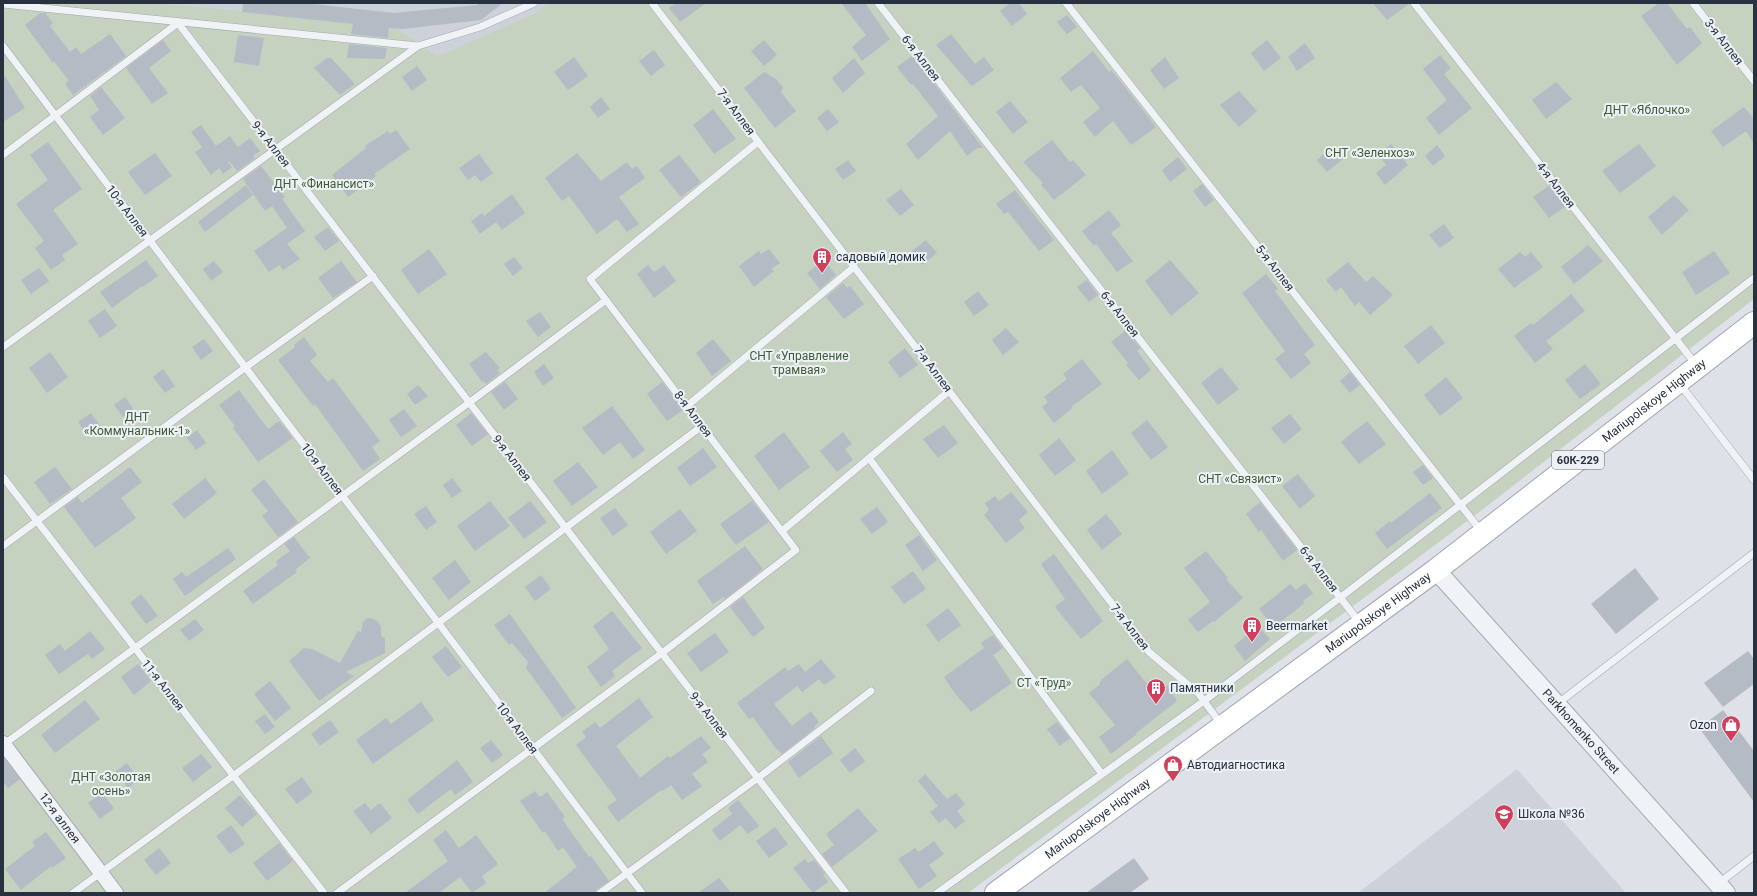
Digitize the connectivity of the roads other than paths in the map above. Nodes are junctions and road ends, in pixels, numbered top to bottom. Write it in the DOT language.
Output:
graph roads {
  1 [pos="534,3"];
  2 [pos="652,3"];
  3 [pos="878,3"];
  4 [pos="1066,3"];
  5 [pos="1414,3"];
  6 [pos="1693,3"];
  7 [pos="3,4"];
  8 [pos="178,23"];
  9 [pos="3,46"];
  10 [pos="418,46"];
  11 [pos="1754,81"];
  12 [pos="56,115"];
  13 [pos="758,142"];
  14 [pos="276,150"];
  15 [pos="3,155"];
  16 [pos="150,241"];
  17 [pos="854,267"];
  18 [pos="373,276"];
  19 [pos="1754,278"];
  20 [pos="606,300"];
  21 [pos="1754,323"];
  22 [pos="1675,338"];
  23 [pos="3,348"];
  24 [pos="1697,366"];
  25 [pos="246,367"];
  26 [pos="1678,382"];
  27 [pos="949,391"];
  28 [pos="470,402"];
  29 [pos="687,406"];
  30 [pos="702,426"];
  31 [pos="869,458"];
  32 [pos="3,477"];
  33 [pos="1754,480"];
  34 [pos="342,495"];
  35 [pos="1461,505"];
  36 [pos="37,521"];
  37 [pos="566,527"];
  38 [pos="782,532"];
  39 [pos="1483,533"];
  40 [pos="3,546"];
  41 [pos="1754,553"];
  42 [pos="1436,570"];
  43 [pos="1340,598"];
  44 [pos="438,623"];
  45 [pos="1362,625"];
  46 [pos="135,647"];
  47 [pos="662,653"];
  48 [pos="871,691"];
  49 [pos="1204,700"];
  50 [pos="1557,704"];
  51 [pos="1223,726"];
  52 [pos="3,744"];
  53 [pos="533,748"];
  54 [pos="1102,774"];
  55 [pos="233,776"];
  56 [pos="758,778"];
  57 [pos="1754,856"];
  58 [pos="100,872"];
  59 [pos="627,874"];
  60 [pos="1722,889"];
  61 [pos="73,893"];
  62 [pos="116,893"];
  63 [pos="324,893"];
  64 [pos="337,893"];
  65 [pos="600,893"];
  66 [pos="642,893"];
  67 [pos="846,893"];
  68 [pos="937,893"];
  69 [pos="996,893"];
  1 -- 10 [label="lane"];
  2 -- 13 [label="lane, 7-я Аллея"];
  3 -- 43 [label="lane, 6-я Аллея"];
  4 -- 35 [label="lane, 5-я Аллея"];
  5 -- 22 [label="lane, 4-я Аллея"];
  6 -- 11 [label="lane, 3-я Аллея"];
  7 -- 8 [label="lane"];
  8 -- 10 [label="lane"];
  8 -- 12 [label="lane"];
  8 -- 14 [label="lane, 9-я Аллея"];
  9 -- 12 [label="lane, 10-я Аллея"];
  10 -- 14 [label="lane"];
  12 -- 15 [label="lane"];
  12 -- 16 [label="lane, 10-я Аллея"];
  13 -- 17 [label="lane, 7-я Аллея"];
  13 -- 20 [label="lane, 8-я Аллея"];
  14 -- 16 [label="lane"];
  14 -- 18 [label="lane, 9-я Аллея"];
  16 -- 23 [label="lane"];
  16 -- 25 [label="lane, 10-я Аллея"];
  17 -- 27 [label="lane, 7-я Аллея"];
  17 -- 29 [label="lane"];
  18 -- 25 [label="lane"];
  18 -- 28 [label="lane, 9-я Аллея"];
  19 -- 22 [label="lane"];
  20 -- 28 [label="lane"];
  20 -- 29 [label="lane, 8-я Аллея"];
  21 -- 24 [label="main road, Mariupolskoye Highway / 60К-229"];
  22 -- 24 [label="lane, 4-я Аллея"];
  22 -- 35 [label="lane"];
  24 -- 26 [label="main road, Mariupolskoye Highway / 60К-229"];
  25 -- 34 [label="lane, 10-я Аллея"];
  25 -- 36 [label="lane"];
  26 -- 33 [label="lane"];
  26 -- 39 [label="main road, Mariupolskoye Highway / 60К-229"];
  27 -- 31 [label="lane"];
  27 -- 49 [label="lane, 7-я Аллея"];
  28 -- 34 [label="lane"];
  28 -- 37 [label="lane, 9-я Аллея"];
  29 -- 30 [label="lane, 8-я Аллея"];
  30 -- 37 [label="lane"];
  30 -- 38 [label="lane, 8-я Аллея"];
  31 -- 38 [label="lane"];
  31 -- 54 [label="lane"];
  32 -- 36 [label="lane, 11-я Аллея"];
  34 -- 44 [label="lane, 10-я Аллея"];
  34 -- 46 [label="lane"];
  35 -- 39 [label="lane, 5-я Аллея"];
  35 -- 43 [label="lane"];
  36 -- 40 [label="lane"];
  36 -- 46 [label="lane, 11-я Аллея"];
  37 -- 44 [label="lane"];
  37 -- 47 [label="lane, 9-я Аллея"];
  38 -- 47 [label="lane, 8-я Аллея"];
  39 -- 42 [label="main road, Mariupolskoye Highway / 60К-229"];
  41 -- 50 [label="lane"];
  42 -- 45 [label="main road, Mariupolskoye Highway / 60К-229"];
  42 -- 50 [label="street, Parkhomenko Street"];
  43 -- 45 [label="lane, 6-я Аллея"];
  43 -- 49 [label="lane"];
  44 -- 53 [label="lane, 10-я Аллея"];
  44 -- 55 [label="lane"];
  45 -- 51 [label="main road, Mariupolskoye Highway / 60К-229"];
  46 -- 52 [label="lane"];
  46 -- 55 [label="lane, 11-я Аллея"];
  47 -- 53 [label="lane"];
  47 -- 56 [label="lane, 9-я Аллея"];
  48 -- 56 [label="lane"];
  49 -- 51 [label="lane, 7-я Аллея"];
  49 -- 54 [label="lane"];
  50 -- 60 [label="street, Parkhomenko Street"];
  51 -- 69 [label="main road, Mariupolskoye Highway / 60К-229"];
  52 -- 58 [label="street, 12-я аллея"];
  53 -- 59 [label="lane, 10-я Аллея"];
  53 -- 64 [label="lane"];
  54 -- 68 [label="lane"];
  55 -- 58 [label="lane"];
  55 -- 63 [label="lane, 11-я Аллея"];
  56 -- 59 [label="lane"];
  56 -- 67 [label="lane, 9-я Аллея"];
  57 -- 60 [label="lane"];
  58 -- 61 [label="lane"];
  58 -- 62 [label="street, 12-я аллея"];
  59 -- 65 [label="lane"];
  59 -- 66 [label="lane, 10-я Аллея"];
}
